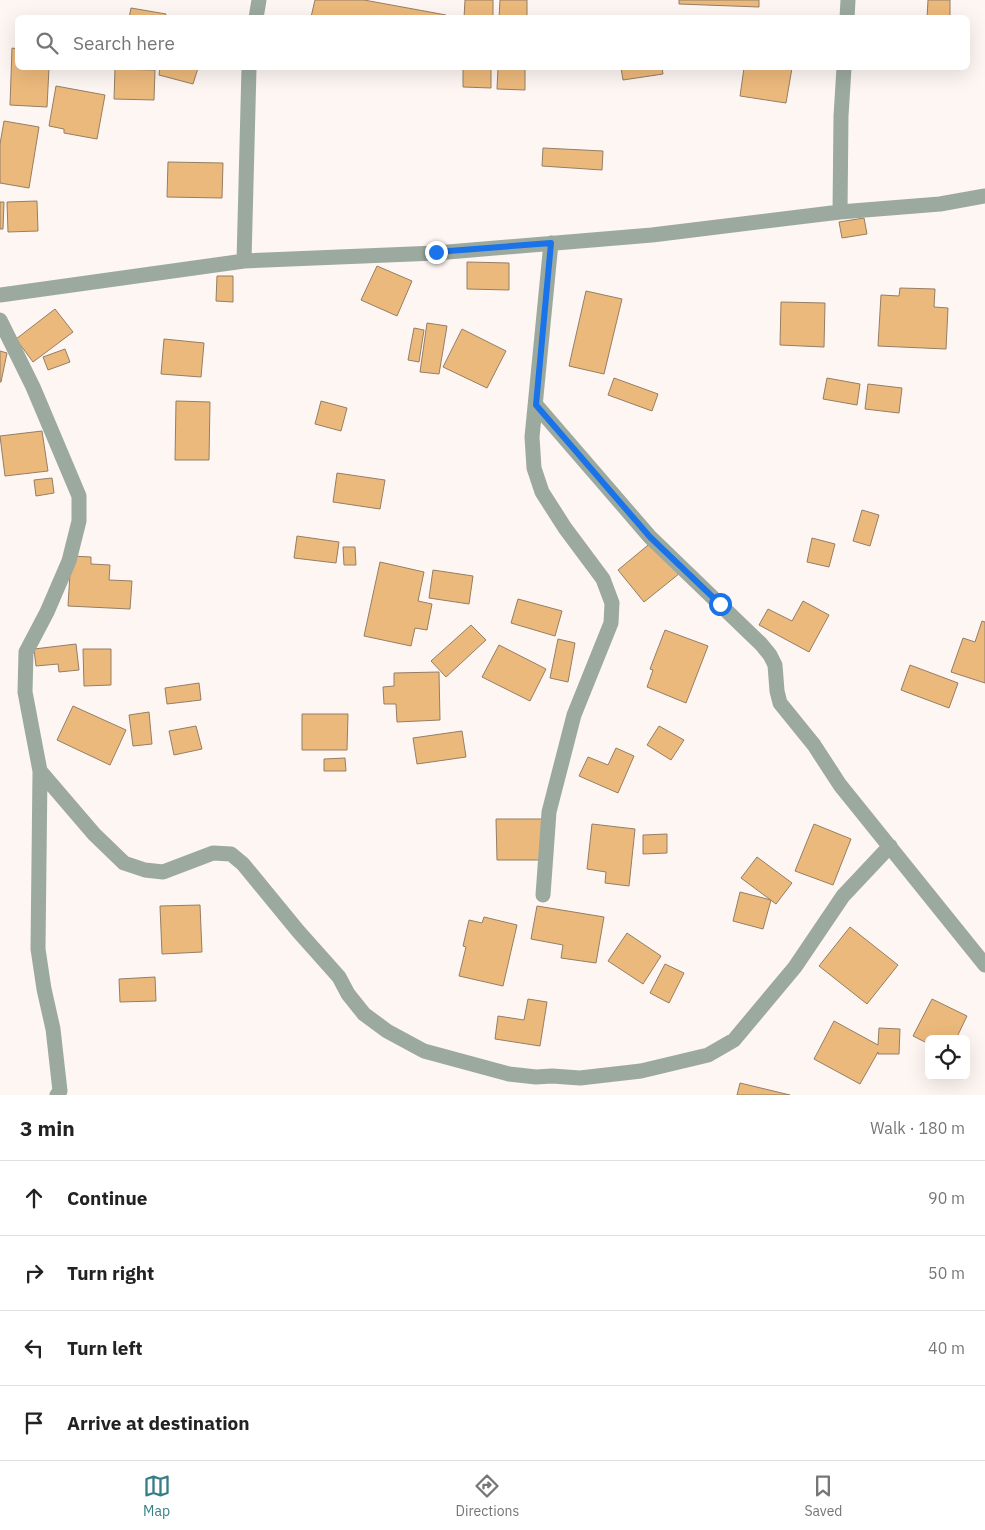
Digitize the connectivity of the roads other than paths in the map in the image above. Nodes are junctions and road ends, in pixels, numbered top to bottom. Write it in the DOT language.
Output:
graph roads {
  1 [pos="258,0"];
  2 [pos="848,0"];
  3 [pos="256,15"];
  4 [pos="847,15"];
  5 [pos="249,70"];
  6 [pos="844,70"];
  7 [pos="985,196"];
  8 [pos="840,212"];
  9 [pos="551,243"];
  10 [pos="244,262"];
  11 [pos="0,295"];
  12 [pos="0,320"];
  13 [pos="536,405"];
  14 [pos="40,771"];
  15 [pos="890,846"];
  16 [pos="543,895"];
  17 [pos="985,965"];
  18 [pos="57,1095"];
  1 -- 3 [label="street"];
  2 -- 4 [label="street"];
  5 -- 10 [label="street"];
  6 -- 8 [label="street"];
  7 -- 8 [label="street"];
  8 -- 9 [label="street"];
  9 -- 10 [label="street"];
  9 -- 13 [label="street"];
  10 -- 11 [label="street"];
  12 -- 14 [label="street"];
  13 -- 15 [label="street"];
  13 -- 16 [label="street"];
  14 -- 15 [label="street"];
  14 -- 18 [label="street"];
  15 -- 17 [label="street"];
}
